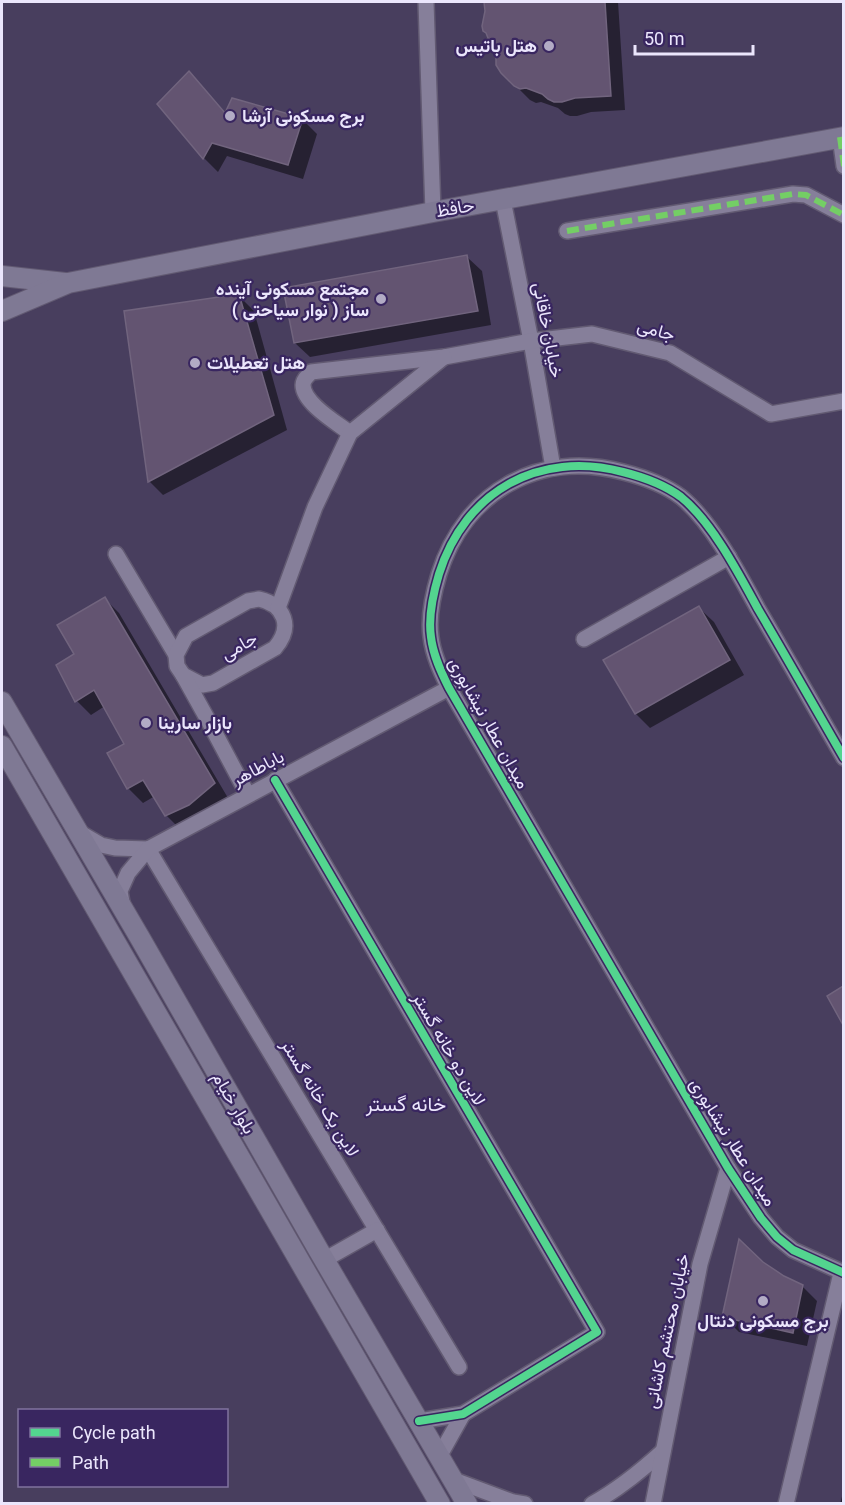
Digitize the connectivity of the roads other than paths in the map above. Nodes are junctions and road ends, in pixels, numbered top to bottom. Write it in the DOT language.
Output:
graph roads {
  1 [pos="426,2"];
  2 [pos="842,137"];
  3 [pos="843,166"];
  4 [pos="503,200"];
  5 [pos="433,212"];
  6 [pos="843,214"];
  7 [pos="567,231"];
  8 [pos="2,276"];
  9 [pos="68,283"];
  10 [pos="2,311"];
  11 [pos="531,341"];
  12 [pos="444,357"];
  13 [pos="843,401"];
  14 [pos="350,433"];
  15 [pos="553,468"];
  16 [pos="116,554"];
  17 [pos="729,557"];
  18 [pos="278,608"];
  19 [pos="584,639"];
  20 [pos="176,655"];
  21 [pos="183,675"];
  22 [pos="449,688"];
  23 [pos="2,702"];
  24 [pos="2,746"];
  25 [pos="843,758"];
  26 [pos="275,780"];
  27 [pos="248,795"];
  28 [pos="77,831"];
  29 [pos="148,849"];
  30 [pos="124,911"];
  31 [pos="728,1168"];
  32 [pos="377,1230"];
  33 [pos="324,1260"];
  34 [pos="842,1273"];
  35 [pos="459,1367"];
  36 [pos="463,1414"];
  37 [pos="419,1421"];
  38 [pos="663,1451"];
  39 [pos="440,1455"];
  40 [pos="454,1480"];
  41 [pos="440,1503"];
  42 [pos="467,1503"];
  43 [pos="525,1503"];
  44 [pos="592,1503"];
  45 [pos="652,1503"];
  46 [pos="786,1503"];
  1 -- 5 [label="street"];
  2 -- 3 [label="street"];
  2 -- 4 [label="main road, حافظ"];
  4 -- 5 [label="main road, حافظ"];
  4 -- 11 [label="street, خیابان خاقانی"];
  5 -- 9 [label="main road, حافظ"];
  6 -- 7 [label="street"];
  8 -- 9 [label="main road"];
  9 -- 10 [label="main road"];
  11 -- 12 [label="street, جامی"];
  11 -- 13 [label="street, جامی"];
  11 -- 15 [label="street, خیابان خاقانی"];
  12 -- 14 [label="street, جامی"];
  12 -- 14 [label="street, جامی"];
  14 -- 18 [label="street, جامی"];
  15 -- 17 [label="street, میدان عطار نیشابوری"];
  15 -- 22 [label="street, میدان عطار نیشابوری"];
  16 -- 20 [label="street"];
  17 -- 19 [label="street"];
  17 -- 25 [label="street, میدان عطار نیشابوری"];
  18 -- 20 [label="street, جامی"];
  18 -- 21 [label="street, جامی"];
  20 -- 21 [label="street"];
  21 -- 27 [label="street"];
  22 -- 26 [label="street, باباطاهر"];
  22 -- 31 [label="street, میدان عطار نیشابوری"];
  23 -- 28 [label="main road, بلوار خیام"];
  24 -- 41 [label="main road, بلوار خیام"];
  26 -- 27 [label="street, باباطاهر"];
  26 -- 36 [label="street, لاین دو خانه گستر"];
  27 -- 29 [label="street, باباطاهر"];
  28 -- 29 [label="street"];
  28 -- 30 [label="main road, بلوار خیام"];
  29 -- 30 [label="street, باباطاهر"];
  29 -- 32 [label="street, لاین یک خانه گستر"];
  30 -- 33 [label="main road, بلوار خیام"];
  31 -- 34 [label="street, میدان عطار نیشابوری"];
  31 -- 38 [label="street, خیابان محتشم کاشانی"];
  32 -- 33 [label="street"];
  32 -- 35 [label="street, لاین یک خانه گستر"];
  33 -- 37 [label="main road, بلوار خیام"];
  34 -- 46 [label="street"];
  36 -- 37 [label="street"];
  36 -- 39 [label="street"];
  37 -- 39 [label="main road, بلوار خیام"];
  38 -- 44 [label="street"];
  38 -- 45 [label="street, خیابان محتشم کاشانی"];
  39 -- 40 [label="main road, بلوار خیام"];
  40 -- 42 [label="main road, بلوار خیام"];
  40 -- 43 [label="street"];
}
